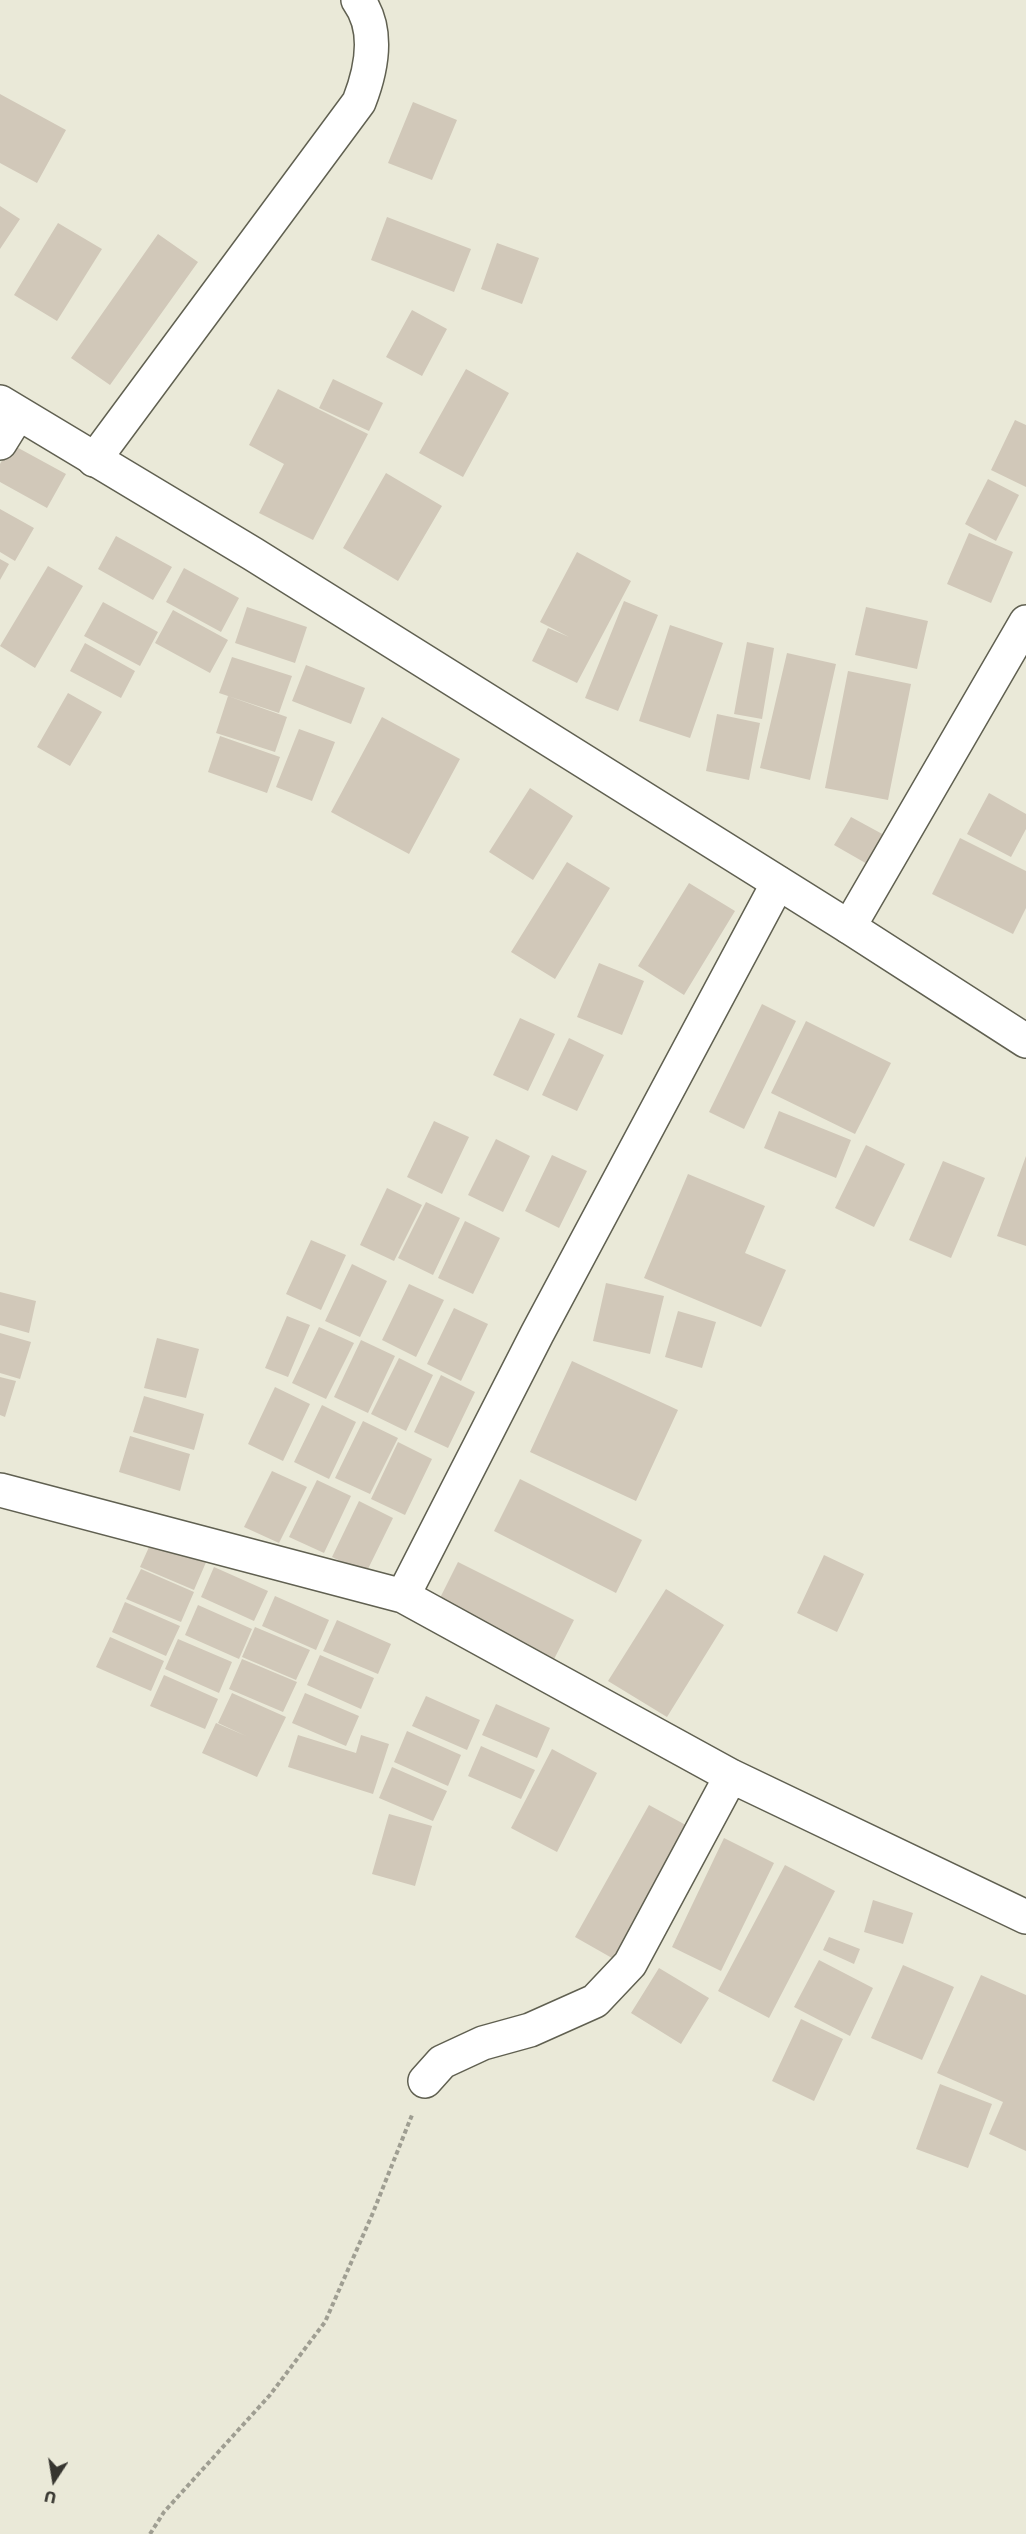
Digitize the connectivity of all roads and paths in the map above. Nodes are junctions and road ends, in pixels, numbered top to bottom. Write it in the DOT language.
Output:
graph roads {
  1 [pos="358,0"];
  2 [pos="9,408"];
  3 [pos="0,443"];
  4 [pos="94,460"];
  5 [pos="1026,622"];
  6 [pos="778,883"];
  7 [pos="849,927"];
  8 [pos="1026,1041"];
  9 [pos="0,1490"];
  10 [pos="403,1596"];
  11 [pos="731,1776"];
  12 [pos="1026,1917"];
  13 [pos="425,2081"];
  14 [pos="150,2534"];
  1 -- 4 [label="street"];
  2 -- 3 [label="street"];
  2 -- 4 [label="street"];
  4 -- 6 [label="street"];
  5 -- 7 [label="street"];
  6 -- 7 [label="street"];
  6 -- 10 [label="street"];
  7 -- 8 [label="street"];
  9 -- 10 [label="street"];
  10 -- 11 [label="street"];
  11 -- 12 [label="street"];
  11 -- 13 [label="street"];
  13 -- 14 [label="path"];
}
